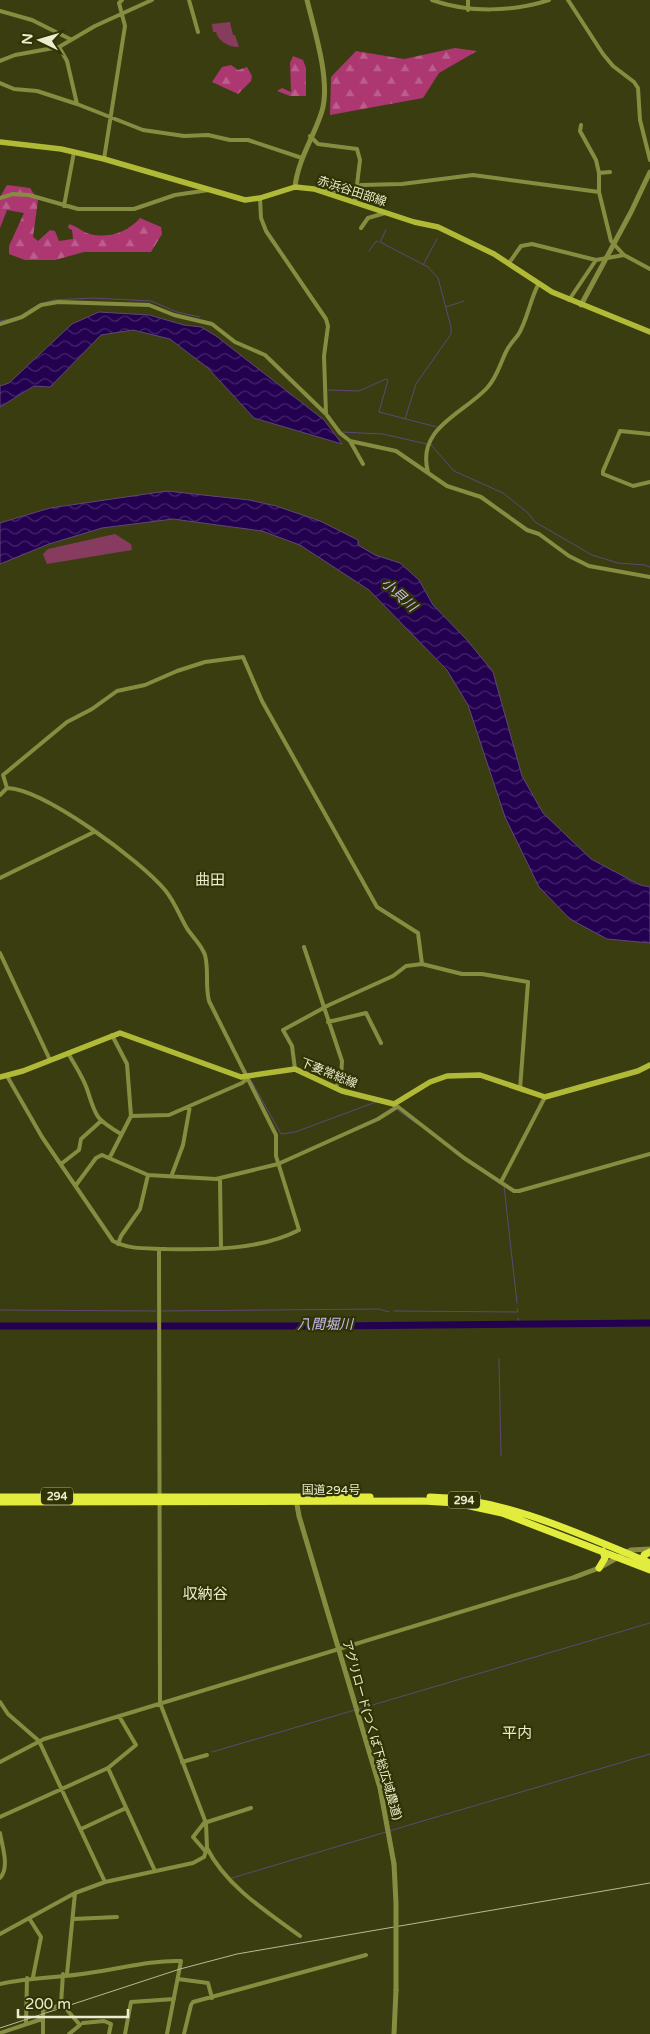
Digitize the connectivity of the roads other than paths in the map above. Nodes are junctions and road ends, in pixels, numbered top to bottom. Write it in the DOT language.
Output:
graph roads {
  1 [pos="122,0"];
  2 [pos="152,0"];
  3 [pos="189,0"];
  4 [pos="307,0"];
  5 [pos="432,0"];
  6 [pos="468,0"];
  7 [pos="549,0"];
  8 [pos="568,0"];
  9 [pos="468,10"];
  10 [pos="0,11"];
  11 [pos="122,15"];
  12 [pos="198,32"];
  13 [pos="70,39"];
  14 [pos="58,47"];
  15 [pos="0,61"];
  16 [pos="0,83"];
  17 [pos="77,104"];
  18 [pos="112,119"];
  19 [pos="582,125"];
  20 [pos="310,136"];
  21 [pos="0,142"];
  22 [pos="74,152"];
  23 [pos="302,158"];
  24 [pos="104,159"];
  25 [pos="650,160"];
  26 [pos="610,172"];
  27 [pos="650,172"];
  28 [pos="600,174"];
  29 [pos="295,187"];
  30 [pos="358,188"];
  31 [pos="209,190"];
  32 [pos="326,191"];
  33 [pos="599,192"];
  34 [pos="0,198"];
  35 [pos="260,198"];
  36 [pos="355,201"];
  37 [pos="64,206"];
  38 [pos="385,213"];
  39 [pos="361,228"];
  40 [pos="614,243"];
  41 [pos="624,255"];
  42 [pos="606,259"];
  43 [pos="596,260"];
  44 [pos="509,263"];
  45 [pos="650,269"];
  46 [pos="538,285"];
  47 [pos="569,300"];
  48 [pos="581,305"];
  49 [pos="0,324"];
  50 [pos="650,332"];
  51 [pos="326,414"];
  52 [pos="650,434"];
  53 [pos="350,441"];
  54 [pos="363,464"];
  55 [pos="428,473"];
  56 [pos="650,482"];
  57 [pos="650,578"];
  58 [pos="7,788"];
  59 [pos="0,795"];
  60 [pos="94,832"];
  61 [pos="0,878"];
  62 [pos="304,947"];
  63 [pos="0,953"];
  64 [pos="422,964"];
  65 [pos="323,1009"];
  66 [pos="328,1022"];
  67 [pos="112,1035"];
  68 [pos="381,1042"];
  69 [pos="68,1053"];
  70 [pos="50,1060"];
  71 [pos="650,1066"];
  72 [pos="295,1069"];
  73 [pos="3,1076"];
  74 [pos="247,1078"];
  75 [pos="335,1088"];
  76 [pos="520,1089"];
  77 [pos="545,1097"];
  78 [pos="396,1105"];
  79 [pos="190,1106"];
  80 [pos="131,1116"];
  81 [pos="101,1121"];
  82 [pos="121,1134"];
  83 [pos="650,1154"];
  84 [pos="110,1157"];
  85 [pos="61,1164"];
  86 [pos="278,1164"];
  87 [pos="148,1175"];
  88 [pos="171,1177"];
  89 [pos="220,1178"];
  90 [pos="501,1182"];
  91 [pos="76,1185"];
  92 [pos="118,1244"];
  93 [pos="221,1248"];
  94 [pos="159,1249"];
  95 [pos="0,1497"];
  96 [pos="160,1499"];
  97 [pos="296,1499"];
  98 [pos="0,1502"];
  99 [pos="650,1550"];
  100 [pos="603,1552"];
  101 [pos="621,1555"];
  102 [pos="647,1562"];
  103 [pos="599,1568"];
  104 [pos="650,1570"];
  105 [pos="575,1577"];
  106 [pos="339,1649"];
  107 [pos="0,1702"];
  108 [pos="160,1703"];
  109 [pos="118,1716"];
  110 [pos="39,1741"];
  111 [pos="206,1755"];
  112 [pos="0,1762"];
  113 [pos="182,1762"];
  114 [pos="108,1768"];
  115 [pos="62,1789"];
  116 [pos="126,1808"];
  117 [pos="251,1808"];
  118 [pos="0,1817"];
  119 [pos="206,1822"];
  120 [pos="81,1829"];
  121 [pos="0,1833"];
  122 [pos="206,1850"];
  123 [pos="155,1871"];
  124 [pos="0,1878"];
  125 [pos="105,1882"];
  126 [pos="75,1894"];
  127 [pos="29,1918"];
  128 [pos="116,1918"];
  129 [pos="73,1919"];
  130 [pos="0,1934"];
  131 [pos="300,1936"];
  132 [pos="366,1955"];
  133 [pos="65,1974"];
  134 [pos="33,1977"];
  135 [pos="27,1978"];
  136 [pos="178,1979"];
  137 [pos="0,1984"];
  138 [pos="212,1998"];
  139 [pos="174,1999"];
  140 [pos="62,2004"];
  141 [pos="42,2019"];
  142 [pos="83,2023"];
  143 [pos="26,2024"];
  144 [pos="0,2033"];
  145 [pos="71,2033"];
  146 [pos="44,2034"];
  147 [pos="78,2034"];
  148 [pos="109,2034"];
  149 [pos="125,2034"];
  150 [pos="167,2034"];
  151 [pos="184,2034"];
  152 [pos="394,2034"];
  1 -- 11 [label="street"];
  2 -- 11 [label="street"];
  3 -- 12 [label="street"];
  4 -- 20 [label="street"];
  5 -- 9 [label="street"];
  6 -- 9 [label="street"];
  7 -- 9 [label="street"];
  8 -- 25 [label="street"];
  10 -- 13 [label="street"];
  11 -- 13 [label="street"];
  11 -- 18 [label="street"];
  13 -- 14 [label="street"];
  14 -- 15 [label="street"];
  14 -- 17 [label="street"];
  16 -- 17 [label="street"];
  17 -- 18 [label="street"];
  18 -- 23 [label="street"];
  18 -- 24 [label="street"];
  19 -- 28 [label="street"];
  20 -- 23 [label="street"];
  20 -- 30 [label="street"];
  21 -- 22 [label="main road, 赤浜谷田部線"];
  22 -- 24 [label="main road, 赤浜谷田部線"];
  22 -- 37 [label="street"];
  23 -- 29 [label="street"];
  24 -- 31 [label="main road, 赤浜谷田部線"];
  26 -- 28 [label="street"];
  27 -- 40 [label="street"];
  28 -- 33 [label="street"];
  29 -- 32 [label="main road, 赤浜谷田部線"];
  29 -- 35 [label="main road, 赤浜谷田部線"];
  30 -- 32 [label="street"];
  30 -- 33 [label="street"];
  30 -- 36 [label="street"];
  31 -- 35 [label="main road, 赤浜谷田部線"];
  31 -- 37 [label="street"];
  32 -- 36 [label="main road, 赤浜谷田部線"];
  33 -- 40 [label="street"];
  34 -- 37 [label="street"];
  35 -- 51 [label="street"];
  36 -- 38 [label="main road, 赤浜谷田部線"];
  38 -- 39 [label="street"];
  38 -- 44 [label="main road, 赤浜谷田部線"];
  40 -- 41 [label="street"];
  40 -- 42 [label="street"];
  41 -- 42 [label="street"];
  41 -- 45 [label="street"];
  42 -- 43 [label="street"];
  42 -- 48 [label="street"];
  43 -- 44 [label="street"];
  43 -- 47 [label="street"];
  44 -- 46 [label="main road, 赤浜谷田部線"];
  46 -- 47 [label="main road, 赤浜谷田部線"];
  46 -- 55 [label="street"];
  47 -- 48 [label="main road, 赤浜谷田部線"];
  48 -- 50 [label="main road, 赤浜谷田部線"];
  49 -- 51 [label="street"];
  51 -- 53 [label="street"];
  52 -- 56 [label="street"];
  53 -- 54 [label="street"];
  53 -- 55 [label="street"];
  55 -- 57 [label="street"];
  58 -- 59 [label="street"];
  58 -- 60 [label="street"];
  58 -- 64 [label="street"];
  60 -- 61 [label="street"];
  60 -- 74 [label="street"];
  62 -- 65 [label="street"];
  63 -- 70 [label="street"];
  64 -- 65 [label="street"];
  64 -- 76 [label="street"];
  65 -- 66 [label="street"];
  65 -- 72 [label="street"];
  66 -- 68 [label="street"];
  66 -- 75 [label="street"];
  67 -- 69 [label="main road, 下妻常総線"];
  67 -- 74 [label="main road, 下妻常総線"];
  67 -- 80 [label="street"];
  69 -- 70 [label="main road, 下妻常総線"];
  69 -- 81 [label="street"];
  70 -- 73 [label="main road, 下妻常総線"];
  71 -- 77 [label="main road"];
  72 -- 74 [label="main road, 下妻常総線"];
  72 -- 75 [label="main road, 下妻常総線"];
  73 -- 85 [label="street"];
  74 -- 79 [label="street"];
  74 -- 86 [label="street"];
  75 -- 78 [label="main road, 下妻常総線"];
  76 -- 77 [label="main road"];
  76 -- 78 [label="main road"];
  77 -- 90 [label="street"];
  78 -- 86 [label="street"];
  78 -- 90 [label="street"];
  79 -- 80 [label="street"];
  79 -- 88 [label="street"];
  80 -- 82 [label="street"];
  81 -- 82 [label="street"];
  81 -- 85 [label="street"];
  82 -- 84 [label="street"];
  83 -- 90 [label="street"];
  84 -- 87 [label="street"];
  84 -- 91 [label="street"];
  85 -- 91 [label="street"];
  86 -- 89 [label="street"];
  86 -- 93 [label="street"];
  87 -- 88 [label="street"];
  87 -- 92 [label="street"];
  88 -- 89 [label="street"];
  89 -- 93 [label="street"];
  91 -- 92 [label="street"];
  92 -- 94 [label="street"];
  93 -- 94 [label="street"];
  94 -- 96 [label="street"];
  95 -- 96 [label="highway, 国道294号 / 294"];
  96 -- 97 [label="highway, 国道294号 / 294"];
  96 -- 98 [label="highway, 国道294号 / 294"];
  96 -- 108 [label="street"];
  97 -- 100 [label="highway, 国道294号 / 294"];
  97 -- 101 [label="highway, 国道294号 / 294"];
  97 -- 106 [label="street, アグリロード(つくば下総広域農道)"];
  99 -- 101 [label="street"];
  99 -- 102 [label="highway"];
  100 -- 101 [label="highway, 国道294号 / 294"];
  100 -- 103 [label="highway"];
  101 -- 102 [label="highway, 国道294号 / 294"];
  101 -- 103 [label="street"];
  101 -- 104 [label="highway, 国道294号 / 294"];
  103 -- 105 [label="street"];
  105 -- 106 [label="street"];
  106 -- 108 [label="street"];
  106 -- 152 [label="street, アグリロード(つくば下総広域農道), bridge"];
  107 -- 110 [label="street"];
  108 -- 109 [label="street"];
  108 -- 113 [label="street"];
  109 -- 110 [label="street"];
  109 -- 114 [label="street"];
  110 -- 112 [label="street"];
  110 -- 115 [label="street"];
  111 -- 113 [label="street"];
  113 -- 119 [label="street"];
  114 -- 115 [label="street"];
  114 -- 116 [label="street"];
  115 -- 118 [label="street"];
  115 -- 120 [label="street"];
  116 -- 120 [label="street"];
  116 -- 123 [label="street"];
  117 -- 119 [label="street"];
  119 -- 122 [label="street"];
  119 -- 122 [label="street"];
  120 -- 125 [label="street"];
  121 -- 124 [label="street"];
  122 -- 123 [label="street"];
  122 -- 131 [label="street"];
  123 -- 125 [label="street"];
  125 -- 126 [label="street"];
  126 -- 127 [label="street"];
  126 -- 129 [label="street"];
  127 -- 130 [label="street"];
  127 -- 134 [label="street"];
  128 -- 129 [label="street"];
  129 -- 133 [label="street"];
  132 -- 138 [label="street"];
  133 -- 134 [label="street"];
  133 -- 136 [label="street"];
  133 -- 140 [label="street"];
  134 -- 135 [label="street"];
  135 -- 137 [label="street"];
  135 -- 143 [label="street"];
  136 -- 138 [label="street"];
  136 -- 139 [label="street"];
  138 -- 151 [label="street"];
  139 -- 149 [label="street"];
  139 -- 150 [label="street"];
  140 -- 141 [label="street"];
  140 -- 145 [label="street"];
  141 -- 143 [label="street"];
  141 -- 146 [label="street"];
  142 -- 148 [label="street"];
  143 -- 144 [label="street"];
  145 -- 147 [label="street"];
}
